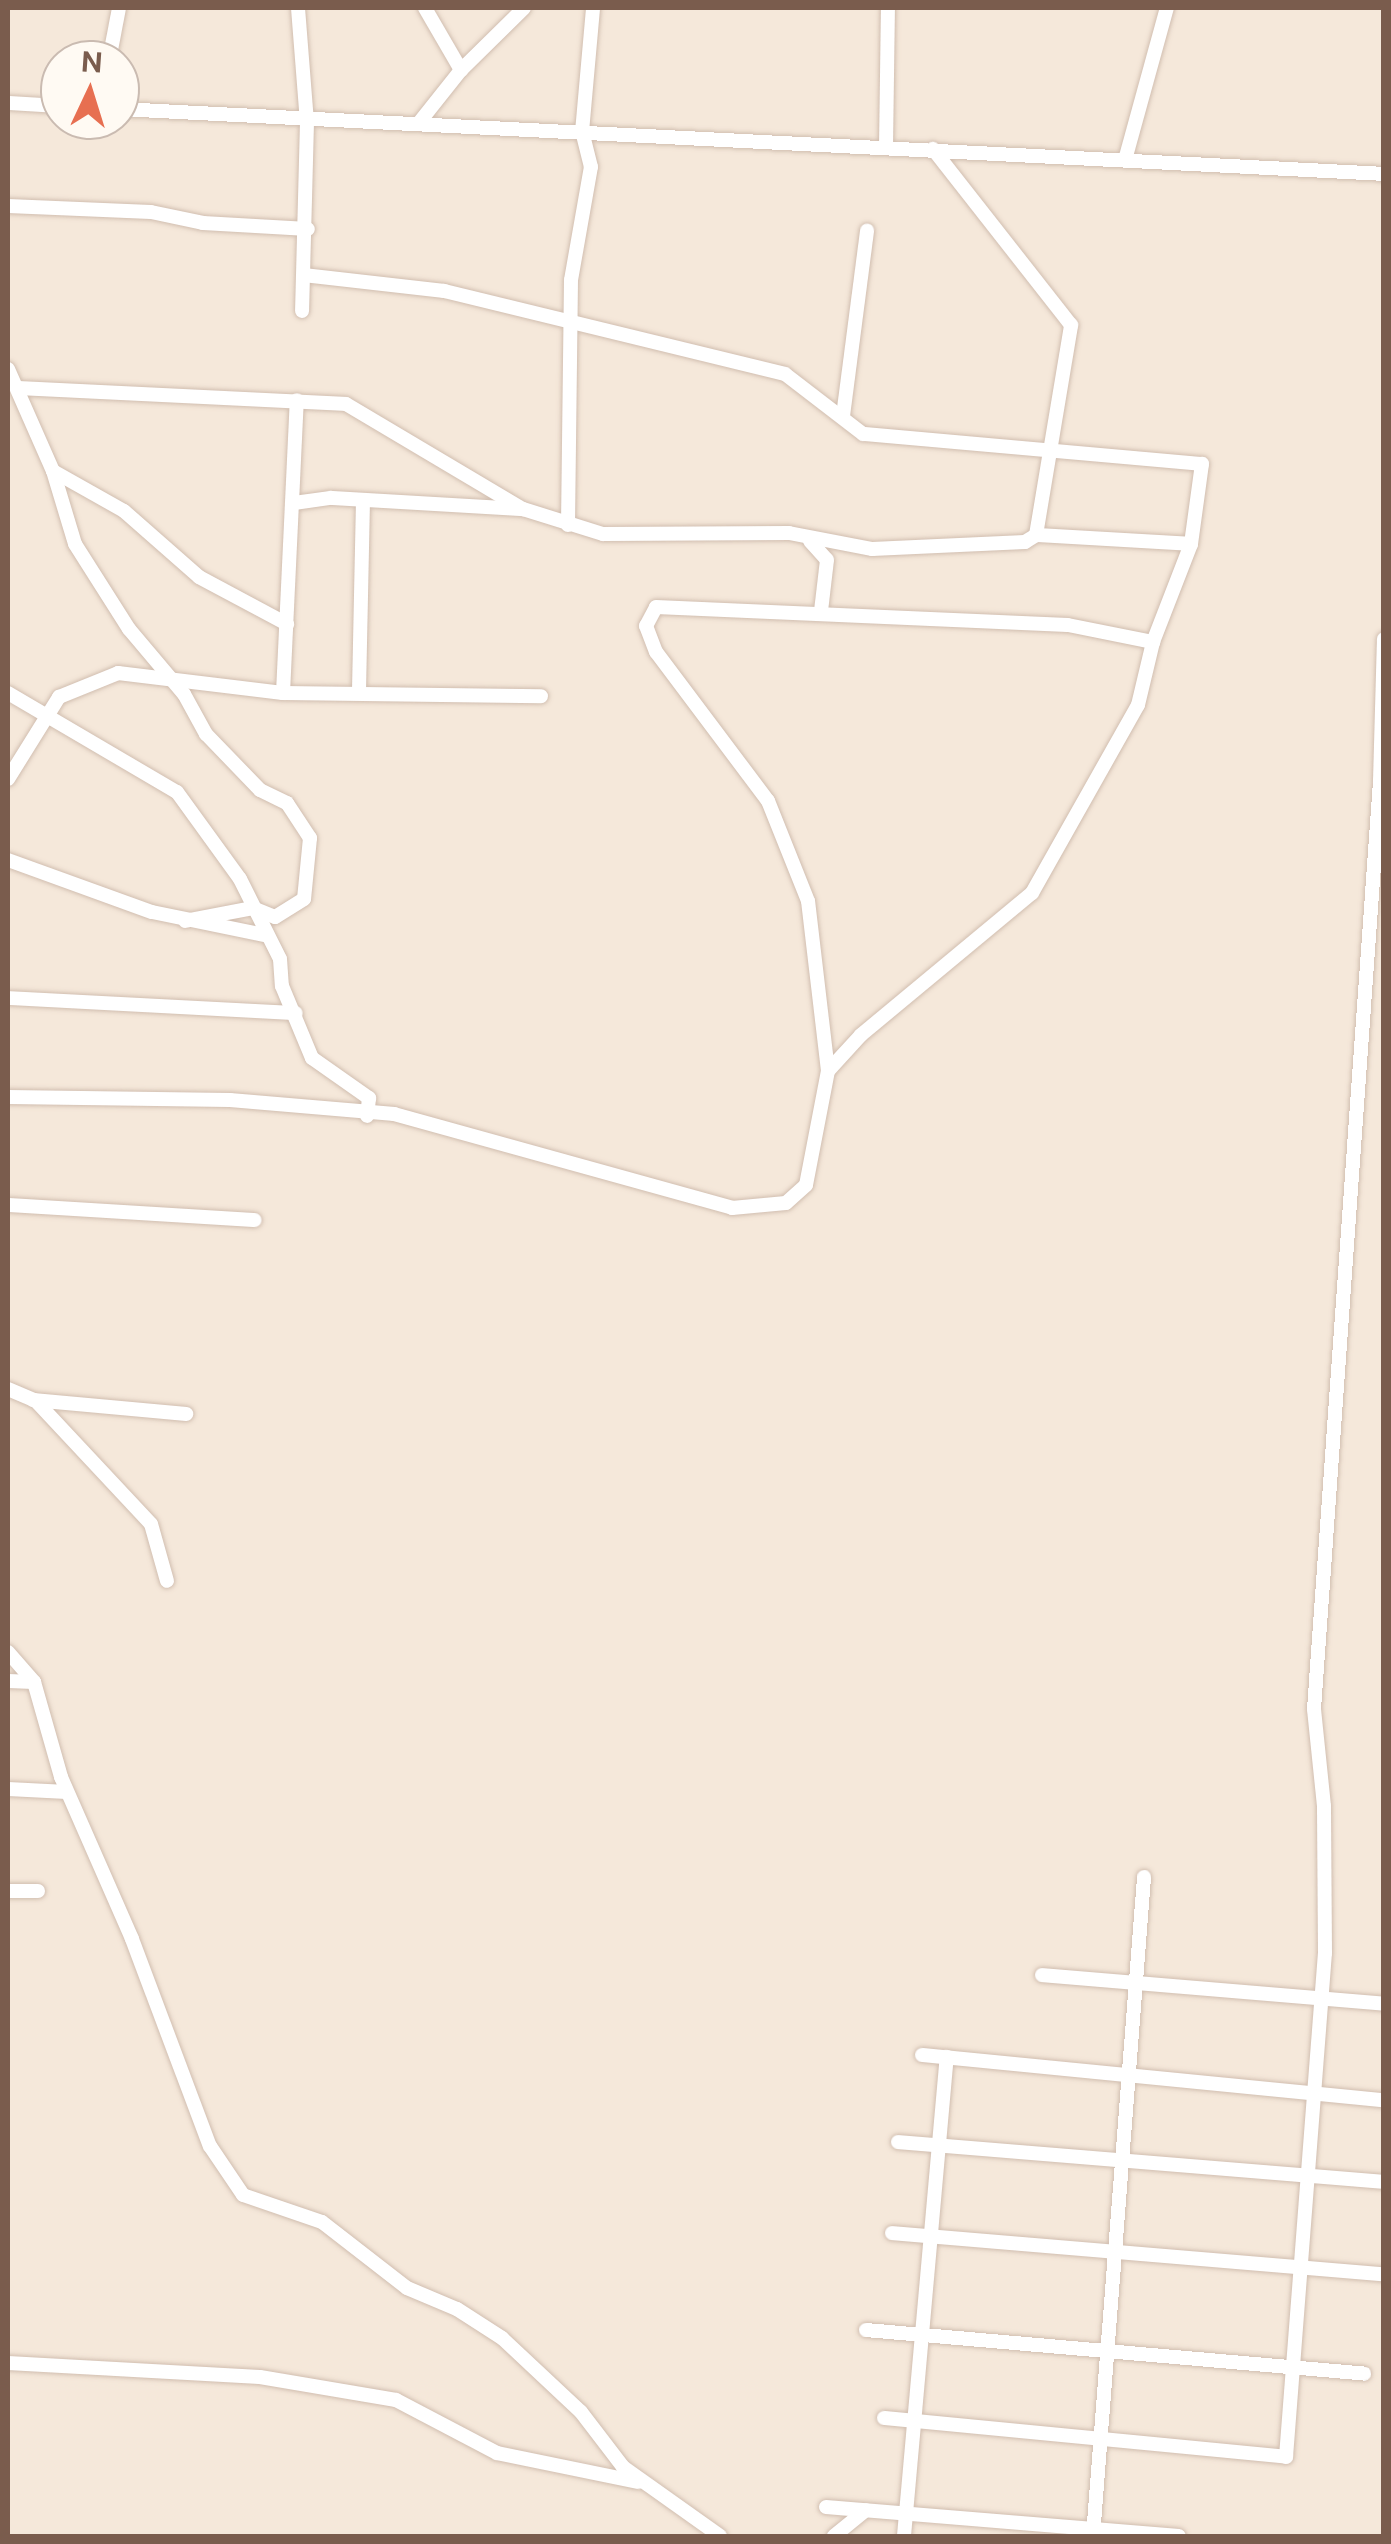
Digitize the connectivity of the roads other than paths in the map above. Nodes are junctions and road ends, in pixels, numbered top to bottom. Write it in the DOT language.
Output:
graph roads {
  1 [pos="119,8"];
  2 [pos="298,8"];
  3 [pos="425,8"];
  4 [pos="524,8"];
  5 [pos="593,8"];
  6 [pos="888,8"];
  7 [pos="1167,8"];
  8 [pos="113,40"];
  9 [pos="461,70"];
  10 [pos="8,104"];
  11 [pos="40,105"];
  12 [pos="140,110"];
  13 [pos="307,122"];
  14 [pos="418,124"];
  15 [pos="582,132"];
  16 [pos="886,147"];
  17 [pos="933,150"];
  18 [pos="1125,160"];
  19 [pos="1384,174"];
  20 [pos="8,206"];
  21 [pos="308,230"];
  22 [pos="866,231"];
  23 [pos="304,275"];
  24 [pos="302,312"];
  25 [pos="570,322"];
  26 [pos="8,369"];
  27 [pos="20,388"];
  28 [pos="297,400"];
  29 [pos="844,416"];
  30 [pos="1052,450"];
  31 [pos="53,471"];
  32 [pos="363,502"];
  33 [pos="294,503"];
  34 [pos="523,508"];
  35 [pos="568,526"];
  36 [pos="1036,536"];
  37 [pos="810,540"];
  38 [pos="1191,544"];
  39 [pos="821,612"];
  40 [pos="287,624"];
  41 [pos="1384,639"];
  42 [pos="1154,642"];
  43 [pos="166,677"];
  44 [pos="359,691"];
  45 [pos="8,693"];
  46 [pos="283,693"];
  47 [pos="540,696"];
  48 [pos="45,711"];
  49 [pos="8,778"];
  50 [pos="8,860"];
  51 [pos="253,908"];
  52 [pos="185,921"];
  53 [pos="264,935"];
  54 [pos="8,998"];
  55 [pos="296,1013"];
  56 [pos="828,1070"];
  57 [pos="8,1097"];
  58 [pos="367,1116"];
  59 [pos="8,1206"];
  60 [pos="255,1220"];
  61 [pos="8,1389"];
  62 [pos="8,1398"];
  63 [pos="36,1401"];
  64 [pos="186,1414"];
  65 [pos="167,1580"];
  66 [pos="8,1652"];
  67 [pos="8,1681"];
  68 [pos="34,1682"];
  69 [pos="8,1789"];
  70 [pos="67,1792"];
  71 [pos="1144,1877"];
  72 [pos="8,1891"];
  73 [pos="38,1891"];
  74 [pos="1042,1975"];
  75 [pos="1135,1982"];
  76 [pos="1321,1998"];
  77 [pos="1384,2004"];
  78 [pos="922,2055"];
  79 [pos="946,2057"];
  80 [pos="1128,2074"];
  81 [pos="1314,2094"];
  82 [pos="1384,2100"];
  83 [pos="898,2142"];
  84 [pos="938,2144"];
  85 [pos="1122,2160"];
  86 [pos="1308,2176"];
  87 [pos="1384,2182"];
  88 [pos="892,2233"];
  89 [pos="929,2236"];
  90 [pos="1115,2252"];
  91 [pos="1301,2267"];
  92 [pos="1384,2274"];
  93 [pos="866,2330"];
  94 [pos="920,2334"];
  95 [pos="1107,2350"];
  96 [pos="8,2363"];
  97 [pos="1293,2366"];
  98 [pos="1364,2374"];
  99 [pos="884,2418"];
  100 [pos="912,2421"];
  101 [pos="1101,2439"];
  102 [pos="645,2484"];
  103 [pos="826,2507"];
  104 [pos="866,2510"];
  105 [pos="905,2514"];
  106 [pos="1093,2533"];
  107 [pos="720,2536"];
  108 [pos="834,2536"];
  109 [pos="904,2536"];
  110 [pos="1179,2536"];
  1 -- 8 [label="street"];
  2 -- 13 [label="street"];
  3 -- 9 [label="street"];
  4 -- 9 [label="street"];
  5 -- 15 [label="street"];
  6 -- 16 [label="street"];
  7 -- 18 [label="street"];
  9 -- 14 [label="street"];
  10 -- 11 [label="street"];
  12 -- 13 [label="street"];
  13 -- 14 [label="street"];
  13 -- 21 [label="street"];
  14 -- 15 [label="street"];
  15 -- 16 [label="street"];
  15 -- 25 [label="street"];
  16 -- 17 [label="street"];
  17 -- 18 [label="street"];
  17 -- 30 [label="street"];
  18 -- 19 [label="street"];
  20 -- 21 [label="street"];
  21 -- 23 [label="street"];
  22 -- 29 [label="street"];
  23 -- 24 [label="street"];
  23 -- 25 [label="street"];
  25 -- 29 [label="street"];
  25 -- 35 [label="street"];
  26 -- 27 [label="street"];
  27 -- 28 [label="street"];
  27 -- 31 [label="street"];
  28 -- 33 [label="street"];
  28 -- 34 [label="street"];
  29 -- 30 [label="street"];
  30 -- 36 [label="street"];
  30 -- 38 [label="street"];
  31 -- 40 [label="street"];
  31 -- 43 [label="street"];
  32 -- 33 [label="street"];
  32 -- 34 [label="street"];
  32 -- 44 [label="street"];
  33 -- 40 [label="street"];
  34 -- 35 [label="street"];
  35 -- 37 [label="street"];
  36 -- 37 [label="street"];
  36 -- 38 [label="street"];
  37 -- 39 [label="street"];
  38 -- 42 [label="street"];
  39 -- 42 [label="street"];
  39 -- 56 [label="street"];
  40 -- 46 [label="street"];
  41 -- 76 [label="street"];
  42 -- 56 [label="street"];
  43 -- 46 [label="street"];
  43 -- 48 [label="street"];
  43 -- 51 [label="street"];
  44 -- 46 [label="street"];
  44 -- 47 [label="street"];
  45 -- 48 [label="street"];
  48 -- 49 [label="street"];
  48 -- 51 [label="street"];
  50 -- 52 [label="street"];
  51 -- 52 [label="street"];
  51 -- 53 [label="street"];
  52 -- 53 [label="street"];
  53 -- 55 [label="street"];
  54 -- 55 [label="street"];
  55 -- 58 [label="street"];
  56 -- 58 [label="street"];
  57 -- 58 [label="street"];
  59 -- 60 [label="street"];
  61 -- 63 [label="street"];
  62 -- 63 [label="street"];
  63 -- 64 [label="street"];
  63 -- 65 [label="street"];
  66 -- 68 [label="street"];
  67 -- 68 [label="street"];
  68 -- 70 [label="street"];
  69 -- 70 [label="street"];
  70 -- 102 [label="street"];
  71 -- 75 [label="street"];
  72 -- 73 [label="street"];
  74 -- 75 [label="street"];
  75 -- 76 [label="street"];
  75 -- 80 [label="street"];
  76 -- 77 [label="street"];
  76 -- 81 [label="street"];
  78 -- 79 [label="street"];
  79 -- 80 [label="street"];
  79 -- 84 [label="street"];
  80 -- 81 [label="street"];
  80 -- 85 [label="street"];
  81 -- 82 [label="street"];
  81 -- 86 [label="street"];
  83 -- 84 [label="street"];
  84 -- 85 [label="street"];
  84 -- 89 [label="street"];
  85 -- 86 [label="street"];
  85 -- 90 [label="street"];
  86 -- 87 [label="street"];
  86 -- 91 [label="street"];
  88 -- 89 [label="street"];
  89 -- 90 [label="street"];
  89 -- 94 [label="street"];
  90 -- 91 [label="street"];
  90 -- 95 [label="street"];
  91 -- 92 [label="street"];
  91 -- 97 [label="street"];
  93 -- 94 [label="street"];
  94 -- 95 [label="street"];
  94 -- 100 [label="street"];
  95 -- 97 [label="street"];
  95 -- 101 [label="street"];
  96 -- 102 [label="street"];
  97 -- 98 [label="street"];
  97 -- 101 [label="street"];
  99 -- 100 [label="street"];
  100 -- 101 [label="street"];
  100 -- 105 [label="street"];
  101 -- 106 [label="street"];
  102 -- 107 [label="street"];
  103 -- 104 [label="street"];
  104 -- 105 [label="street"];
  104 -- 108 [label="street"];
  105 -- 106 [label="street"];
  105 -- 109 [label="street"];
  106 -- 110 [label="street"];
}
